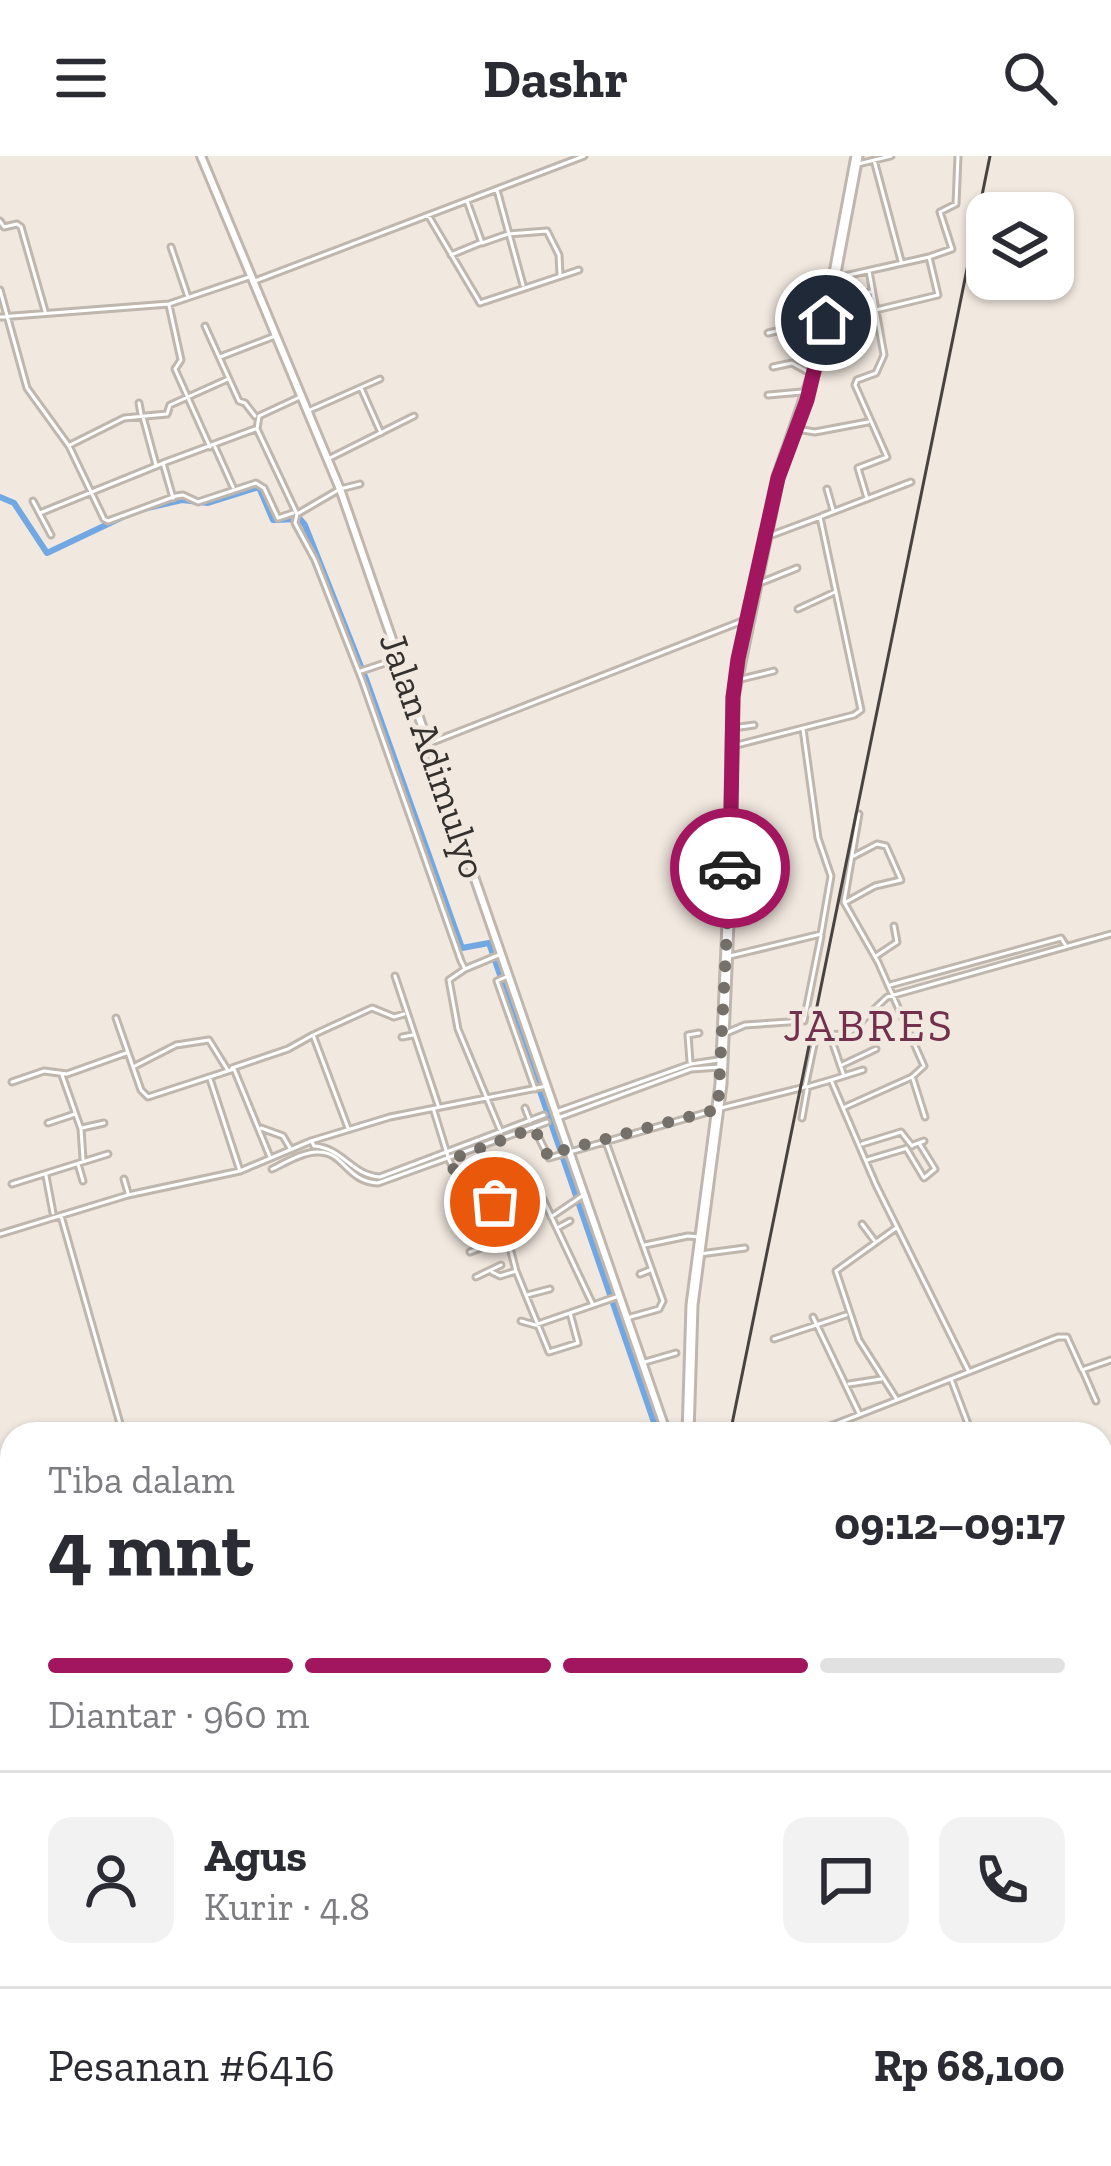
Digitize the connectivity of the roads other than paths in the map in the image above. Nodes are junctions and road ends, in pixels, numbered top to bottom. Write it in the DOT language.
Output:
graph roads {
  1 [pos="201,156"];
  2 [pos="584,156"];
  3 [pos="891,156"];
  4 [pos="958,156"];
  5 [pos="857,160"];
  6 [pos="874,160"];
  7 [pos="496,188"];
  8 [pos="466,200"];
  9 [pos="427,214"];
  10 [pos="1,225"];
  11 [pos="508,234"];
  12 [pos="482,243"];
  13 [pos="172,247"];
  14 [pos="451,255"];
  15 [pos="928,257"];
  16 [pos="901,262"];
  17 [pos="579,270"];
  18 [pos="869,272"];
  19 [pos="560,275"];
  20 [pos="832,278"];
  21 [pos="250,280"];
  22 [pos="524,287"];
  23 [pos="0,290"];
  24 [pos="872,292"];
  25 [pos="832,297"];
  26 [pos="189,299"];
  27 [pos="169,304"];
  28 [pos="875,310"];
  29 [pos="46,313"];
  30 [pos="3,316"];
  31 [pos="826,320"];
  32 [pos="206,326"];
  33 [pos="768,333"];
  34 [pos="275,336"];
  35 [pos="218,358"];
  36 [pos="773,367"];
  37 [pos="814,376"];
  38 [pos="228,379"];
  39 [pos="380,379"];
  40 [pos="361,386"];
  41 [pos="810,391"];
  42 [pos="768,395"];
  43 [pos="302,396"];
  44 [pos="186,399"];
  45 [pos="139,403"];
  46 [pos="308,410"];
  47 [pos="142,416"];
  48 [pos="414,416"];
  49 [pos="257,418"];
  50 [pos="870,421"];
  51 [pos="257,429"];
  52 [pos="796,429"];
  53 [pos="381,433"];
  54 [pos="69,446"];
  55 [pos="212,446"];
  56 [pos="328,458"];
  57 [pos="163,463"];
  58 [pos="156,465"];
  59 [pos="911,482"];
  60 [pos="360,484"];
  61 [pos="340,489"];
  62 [pos="827,489"];
  63 [pos="91,490"];
  64 [pos="235,491"];
  65 [pos="173,498"];
  66 [pos="867,499"];
  67 [pos="33,501"];
  68 [pos="833,512"];
  69 [pos="40,513"];
  70 [pos="296,515"];
  71 [pos="820,517"];
  72 [pos="50,536"];
  73 [pos="764,538"];
  74 [pos="797,568"];
  75 [pos="754,584"];
  76 [pos="836,591"];
  77 [pos="798,609"];
  78 [pos="747,620"];
  79 [pos="399,658"];
  80 [pos="361,671"];
  81 [pos="774,671"];
  82 [pos="736,680"];
  83 [pos="754,725"];
  84 [pos="802,727"];
  85 [pos="732,728"];
  86 [pos="429,743"];
  87 [pos="731,746"];
  88 [pos="860,814"];
  89 [pos="851,856"];
  90 [pos="844,902"];
  91 [pos="894,926"];
  92 [pos="821,934"];
  93 [pos="1111,934"];
  94 [pos="1066,946"];
  95 [pos="496,956"];
  96 [pos="727,956"];
  97 [pos="875,957"];
  98 [pos="962,965"];
  99 [pos="949,968"];
  100 [pos="465,969"];
  101 [pos="965,975"];
  102 [pos="395,976"];
  103 [pos="503,977"];
  104 [pos="952,979"];
  105 [pos="888,985"];
  106 [pos="892,995"];
  107 [pos="407,1013"];
  108 [pos="116,1018"];
  109 [pos="699,1033"];
  110 [pos="415,1034"];
  111 [pos="313,1035"];
  112 [pos="722,1035"];
  113 [pos="830,1036"];
  114 [pos="402,1037"];
  115 [pos="876,1049"];
  116 [pos="128,1053"];
  117 [pos="691,1064"];
  118 [pos="722,1064"];
  119 [pos="134,1066"];
  120 [pos="841,1066"];
  121 [pos="230,1069"];
  122 [pos="863,1070"];
  123 [pos="62,1074"];
  124 [pos="844,1076"];
  125 [pos="209,1077"];
  126 [pos="913,1077"];
  127 [pos="830,1080"];
  128 [pos="12,1082"];
  129 [pos="806,1087"];
  130 [pos="540,1088"];
  131 [pos="633,1089"];
  132 [pos="489,1101"];
  133 [pos="845,1107"];
  134 [pos="525,1108"];
  135 [pos="436,1109"];
  136 [pos="718,1109"];
  137 [pos="76,1113"];
  138 [pos="544,1115"];
  139 [pos="555,1115"];
  140 [pos="925,1117"];
  141 [pos="802,1118"];
  142 [pos="530,1121"];
  143 [pos="547,1122"];
  144 [pos="48,1123"];
  145 [pos="104,1123"];
  146 [pos="259,1128"];
  147 [pos="534,1128"];
  148 [pos="80,1129"];
  149 [pos="349,1129"];
  150 [pos="501,1132"];
  151 [pos="504,1139"];
  152 [pos="605,1140"];
  153 [pos="860,1145"];
  154 [pos="314,1146"];
  155 [pos="909,1147"];
  156 [pos="290,1149"];
  157 [pos="564,1151"];
  158 [pos="446,1152"];
  159 [pos="107,1154"];
  160 [pos="270,1159"];
  161 [pos="449,1160"];
  162 [pos="866,1160"];
  163 [pos="80,1162"];
  164 [pos="272,1169"];
  165 [pos="413,1169"];
  166 [pos="240,1171"];
  167 [pos="46,1174"];
  168 [pos="124,1179"];
  169 [pos="83,1181"];
  170 [pos="12,1184"];
  171 [pos="128,1195"];
  172 [pos="579,1197"];
  173 [pos="544,1199"];
  174 [pos="57,1215"];
  175 [pos="549,1218"];
  176 [pos="570,1221"];
  177 [pos="862,1224"];
  178 [pos="898,1227"];
  179 [pos="557,1228"];
  180 [pos="0,1234"];
  181 [pos="509,1236"];
  182 [pos="699,1237"];
  183 [pos="876,1241"];
  184 [pos="643,1246"];
  185 [pos="745,1248"];
  186 [pos="470,1252"];
  187 [pos="698,1254"];
  188 [pos="501,1265"];
  189 [pos="652,1269"];
  190 [pos="491,1270"];
  191 [pos="516,1271"];
  192 [pos="640,1274"];
  193 [pos="476,1277"];
  194 [pos="550,1289"];
  195 [pos="525,1296"];
  196 [pos="618,1296"];
  197 [pos="592,1305"];
  198 [pos="570,1313"];
  199 [pos="848,1314"];
  200 [pos="813,1317"];
  201 [pos="628,1318"];
  202 [pos="520,1321"];
  203 [pos="537,1324"];
  204 [pos="817,1324"];
  205 [pos="774,1339"];
  206 [pos="676,1353"];
  207 [pos="1111,1360"];
  208 [pos="643,1362"];
  209 [pos="968,1370"];
  210 [pos="1082,1370"];
  211 [pos="950,1378"];
  212 [pos="883,1379"];
  213 [pos="846,1386"];
  214 [pos="896,1398"];
  215 [pos="1096,1401"];
  216 [pos="860,1413"];
  217 [pos="119,1422"];
  218 [pos="663,1422"];
  219 [pos="688,1422"];
  220 [pos="839,1422"];
  221 [pos="967,1422"];
  1 -- 21 [label="street, Jalan Adimulyo"];
  2 -- 7 [label="street"];
  3 -- 6 [label="street"];
  4 -- 15 [label="street"];
  5 -- 6 [label="street"];
  5 -- 20 [label="highway"];
  6 -- 16 [label="street"];
  7 -- 8 [label="street"];
  7 -- 11 [label="street"];
  8 -- 9 [label="street"];
  8 -- 12 [label="street"];
  9 -- 14 [label="street"];
  9 -- 21 [label="street"];
  10 -- 29 [label="street"];
  11 -- 12 [label="street"];
  11 -- 19 [label="street"];
  11 -- 22 [label="street"];
  12 -- 14 [label="street"];
  13 -- 26 [label="street"];
  14 -- 22 [label="street"];
  15 -- 16 [label="street"];
  15 -- 28 [label="street"];
  16 -- 18 [label="street"];
  17 -- 19 [label="street"];
  18 -- 20 [label="street"];
  18 -- 24 [label="street"];
  19 -- 22 [label="street"];
  20 -- 25 [label="highway"];
  21 -- 26 [label="street"];
  21 -- 34 [label="street, Jalan Adimulyo"];
  23 -- 30 [label="street"];
  24 -- 25 [label="street"];
  24 -- 28 [label="street"];
  25 -- 31 [label="highway"];
  26 -- 27 [label="street"];
  27 -- 29 [label="street"];
  27 -- 44 [label="street"];
  28 -- 50 [label="street"];
  29 -- 30 [label="street"];
  30 -- 54 [label="street"];
  31 -- 33 [label="street"];
  31 -- 37 [label="highway"];
  32 -- 35 [label="street"];
  34 -- 35 [label="street"];
  34 -- 43 [label="street, Jalan Adimulyo"];
  35 -- 38 [label="street"];
  36 -- 37 [label="street"];
  37 -- 41 [label="highway"];
  38 -- 44 [label="street"];
  38 -- 49 [label="street"];
  39 -- 40 [label="street"];
  40 -- 46 [label="street"];
  40 -- 53 [label="street"];
  41 -- 42 [label="street"];
  41 -- 52 [label="highway"];
  43 -- 46 [label="street, Jalan Adimulyo"];
  43 -- 49 [label="street"];
  44 -- 47 [label="street"];
  44 -- 55 [label="street"];
  45 -- 47 [label="street"];
  46 -- 56 [label="street, Jalan Adimulyo"];
  47 -- 54 [label="street"];
  47 -- 58 [label="street"];
  48 -- 53 [label="street"];
  49 -- 51 [label="street"];
  50 -- 52 [label="street"];
  50 -- 66 [label="street"];
  51 -- 55 [label="street"];
  51 -- 70 [label="street"];
  52 -- 73 [label="highway"];
  53 -- 56 [label="street"];
  54 -- 63 [label="street"];
  55 -- 57 [label="street"];
  55 -- 64 [label="street"];
  56 -- 61 [label="street, Jalan Adimulyo"];
  57 -- 58 [label="street"];
  57 -- 65 [label="street"];
  58 -- 63 [label="street"];
  59 -- 66 [label="street"];
  60 -- 61 [label="street"];
  61 -- 70 [label="street"];
  61 -- 79 [label="street, Jalan Adimulyo"];
  62 -- 68 [label="street"];
  63 -- 65 [label="street"];
  63 -- 69 [label="street"];
  64 -- 65 [label="street"];
  64 -- 70 [label="street"];
  66 -- 68 [label="street"];
  67 -- 69 [label="street"];
  68 -- 71 [label="street"];
  69 -- 72 [label="street"];
  70 -- 80 [label="street"];
  71 -- 73 [label="street"];
  71 -- 76 [label="street"];
  73 -- 75 [label="highway"];
  74 -- 75 [label="street"];
  75 -- 78 [label="highway"];
  76 -- 77 [label="street"];
  76 -- 84 [label="street"];
  78 -- 82 [label="highway"];
  78 -- 86 [label="street"];
  79 -- 80 [label="street"];
  79 -- 86 [label="street, Jalan Adimulyo"];
  80 -- 100 [label="street"];
  81 -- 82 [label="street"];
  82 -- 85 [label="highway"];
  83 -- 85 [label="street"];
  84 -- 87 [label="street"];
  84 -- 92 [label="street"];
  85 -- 87 [label="highway"];
  86 -- 95 [label="street, Jalan Adimulyo"];
  87 -- 96 [label="highway"];
  88 -- 89 [label="street"];
  89 -- 90 [label="street"];
  89 -- 90 [label="street"];
  90 -- 97 [label="street"];
  91 -- 97 [label="street"];
  92 -- 96 [label="street"];
  92 -- 112 [label="street"];
  93 -- 94 [label="street"];
  94 -- 98 [label="street"];
  94 -- 101 [label="street"];
  95 -- 100 [label="street"];
  95 -- 103 [label="street, Jalan Adimulyo"];
  96 -- 112 [label="highway"];
  97 -- 105 [label="street"];
  98 -- 99 [label="street"];
  98 -- 101 [label="street"];
  99 -- 104 [label="street"];
  99 -- 105 [label="street"];
  100 -- 132 [label="street"];
  101 -- 104 [label="street"];
  102 -- 107 [label="street"];
  103 -- 130 [label="street, Jalan Adimulyo"];
  103 -- 130 [label="street"];
  104 -- 106 [label="street"];
  105 -- 106 [label="street"];
  106 -- 113 [label="street"];
  106 -- 126 [label="street"];
  107 -- 110 [label="street"];
  107 -- 111 [label="street"];
  108 -- 116 [label="street"];
  109 -- 117 [label="street"];
  110 -- 114 [label="street"];
  110 -- 135 [label="street"];
  111 -- 121 [label="street"];
  111 -- 149 [label="street"];
  112 -- 118 [label="highway"];
  113 -- 120 [label="street"];
  113 -- 129 [label="street"];
  115 -- 120 [label="street"];
  116 -- 119 [label="street"];
  116 -- 123 [label="street"];
  117 -- 118 [label="street"];
  117 -- 131 [label="street"];
  118 -- 131 [label="street"];
  118 -- 136 [label="highway"];
  119 -- 121 [label="street"];
  119 -- 125 [label="street"];
  120 -- 124 [label="street"];
  121 -- 125 [label="street"];
  121 -- 146 [label="street"];
  122 -- 124 [label="street"];
  123 -- 128 [label="street"];
  123 -- 137 [label="street"];
  124 -- 127 [label="street"];
  125 -- 166 [label="street"];
  126 -- 133 [label="street"];
  126 -- 140 [label="street"];
  127 -- 129 [label="street"];
  127 -- 133 [label="street"];
  129 -- 136 [label="street"];
  129 -- 141 [label="street"];
  130 -- 132 [label="street"];
  130 -- 139 [label="street, Jalan Adimulyo"];
  131 -- 139 [label="street"];
  132 -- 135 [label="street"];
  132 -- 150 [label="street"];
  133 -- 153 [label="street"];
  134 -- 142 [label="street"];
  135 -- 149 [label="street"];
  135 -- 158 [label="street"];
  136 -- 152 [label="street"];
  136 -- 182 [label="highway"];
  137 -- 144 [label="street"];
  137 -- 148 [label="street"];
  138 -- 142 [label="street"];
  139 -- 157 [label="street, Jalan Adimulyo"];
  142 -- 150 [label="street"];
  143 -- 147 [label="street"];
  145 -- 148 [label="street"];
  146 -- 156 [label="street"];
  146 -- 160 [label="street"];
  147 -- 151 [label="street"];
  147 -- 157 [label="street"];
  148 -- 163 [label="street"];
  149 -- 154 [label="street"];
  150 -- 151 [label="street"];
  150 -- 158 [label="street"];
  151 -- 161 [label="street"];
  152 -- 157 [label="street"];
  152 -- 184 [label="street"];
  153 -- 155 [label="street"];
  153 -- 162 [label="street"];
  154 -- 156 [label="street"];
  154 -- 164 [label="street"];
  154 -- 165 [label="street"];
  155 -- 155 [label="street"];
  155 -- 162 [label="street"];
  156 -- 160 [label="street"];
  157 -- 172 [label="street, Jalan Adimulyo"];
  158 -- 161 [label="street"];
  158 -- 165 [label="street"];
  159 -- 163 [label="street"];
  160 -- 166 [label="street"];
  161 -- 165 [label="street"];
  161 -- 181 [label="street"];
  162 -- 178 [label="street"];
  163 -- 167 [label="street"];
  163 -- 169 [label="street"];
  166 -- 171 [label="street"];
  167 -- 170 [label="street"];
  167 -- 174 [label="street"];
  168 -- 171 [label="street"];
  171 -- 174 [label="street"];
  172 -- 175 [label="street"];
  172 -- 196 [label="street, Jalan Adimulyo"];
  173 -- 175 [label="street"];
  174 -- 180 [label="street"];
  174 -- 217 [label="street"];
  175 -- 179 [label="street"];
  176 -- 179 [label="street"];
  177 -- 183 [label="street"];
  178 -- 183 [label="street"];
  178 -- 209 [label="street"];
  179 -- 197 [label="street"];
  181 -- 186 [label="street"];
  181 -- 191 [label="street"];
  182 -- 184 [label="street"];
  182 -- 187 [label="highway"];
  183 -- 199 [label="street"];
  184 -- 189 [label="street"];
  185 -- 187 [label="street"];
  187 -- 219 [label="highway"];
  188 -- 190 [label="street"];
  189 -- 192 [label="street"];
  189 -- 201 [label="street"];
  190 -- 191 [label="street"];
  190 -- 193 [label="street"];
  191 -- 195 [label="street"];
  194 -- 195 [label="street"];
  195 -- 203 [label="street"];
  196 -- 197 [label="street"];
  196 -- 201 [label="street, Jalan Adimulyo"];
  197 -- 198 [label="street"];
  198 -- 203 [label="street"];
  198 -- 203 [label="street"];
  199 -- 204 [label="street"];
  199 -- 212 [label="street"];
  200 -- 204 [label="street"];
  201 -- 208 [label="street, Jalan Adimulyo"];
  202 -- 203 [label="street"];
  204 -- 205 [label="street"];
  204 -- 213 [label="street"];
  206 -- 208 [label="street"];
  207 -- 210 [label="street"];
  208 -- 218 [label="street, Jalan Adimulyo"];
  209 -- 210 [label="street"];
  209 -- 211 [label="street"];
  210 -- 215 [label="street"];
  211 -- 214 [label="street"];
  211 -- 221 [label="street"];
  212 -- 213 [label="street"];
  212 -- 214 [label="street"];
  213 -- 216 [label="street"];
  214 -- 216 [label="street"];
  216 -- 220 [label="street"];
}
